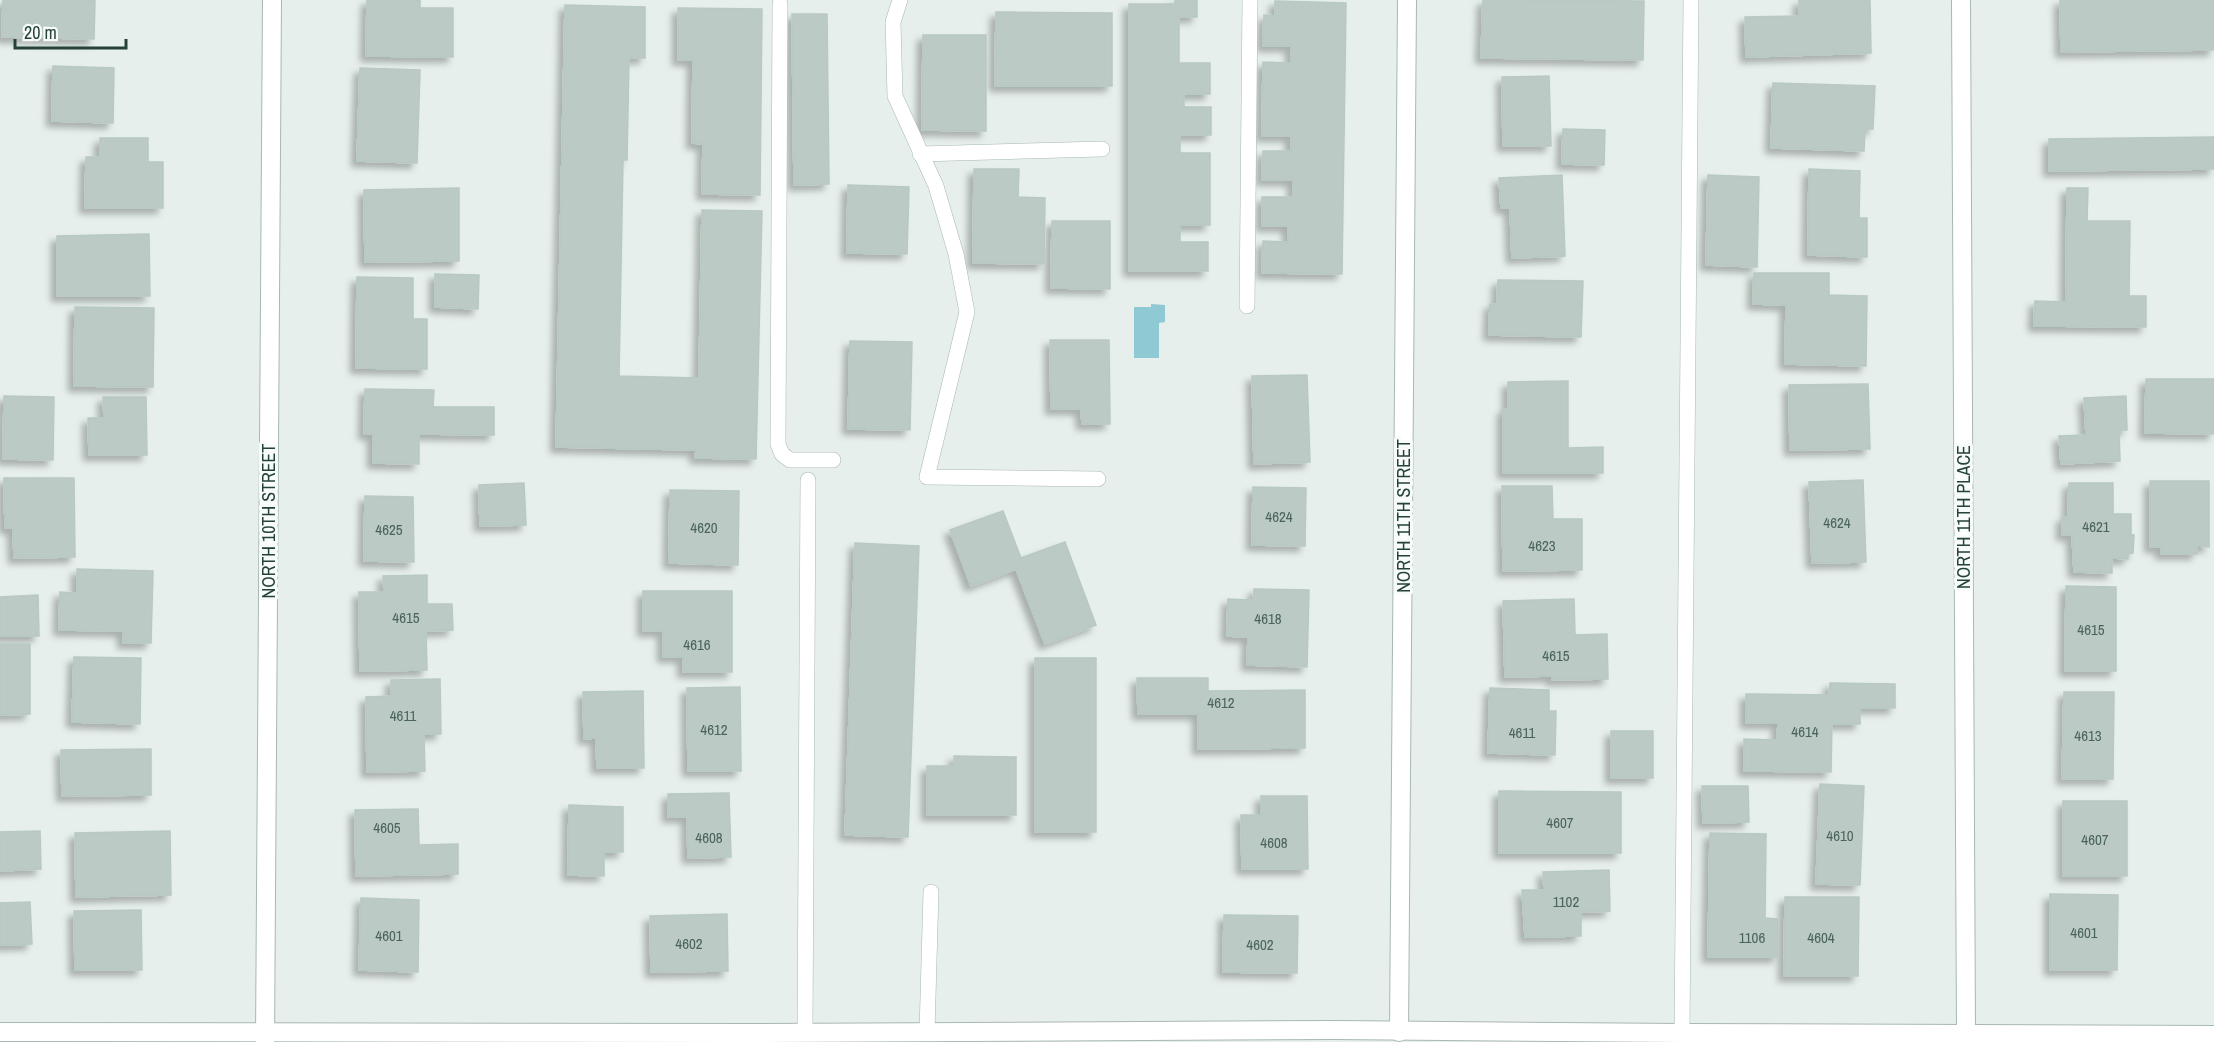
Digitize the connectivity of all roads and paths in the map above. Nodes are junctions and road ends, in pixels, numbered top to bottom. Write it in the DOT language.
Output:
graph roads {
  1 [pos="272,0"];
  2 [pos="900,0"];
  3 [pos="1250,0"];
  4 [pos="1407,0"];
  5 [pos="1691,0"];
  6 [pos="1961,0"];
  7 [pos="780,4"];
  8 [pos="1102,149"];
  9 [pos="920,154"];
  10 [pos="1247,306"];
  11 [pos="833,460"];
  12 [pos="1098,479"];
  13 [pos="808,480"];
  14 [pos="931,892"];
  15 [pos="0,1032"];
  16 [pos="805,1032"];
  17 [pos="927,1032"];
  18 [pos="1399,1032"];
  19 [pos="1682,1034"];
  20 [pos="1966,1034"];
  21 [pos="2214,1035"];
  22 [pos="265,1037"];
  23 [pos="1371,1037"];
  1 -- 22 [label="street, NORTH 10TH STREET"];
  2 -- 9 [label="lane"];
  3 -- 10 [label="lane"];
  4 -- 18 [label="street, NORTH 11TH STREET"];
  5 -- 19 [label="lane"];
  6 -- 20 [label="street, NORTH 11TH PLACE"];
  7 -- 11 [label="lane"];
  8 -- 9 [label="lane"];
  9 -- 12 [label="lane"];
  13 -- 16 [label="lane"];
  14 -- 17 [label="lane"];
  15 -- 22 [label="street"];
  16 -- 17 [label="street"];
  16 -- 22 [label="street"];
  17 -- 23 [label="street"];
  18 -- 19 [label="street"];
  18 -- 23 [label="street"];
  19 -- 20 [label="street"];
  20 -- 21 [label="street"];
}
